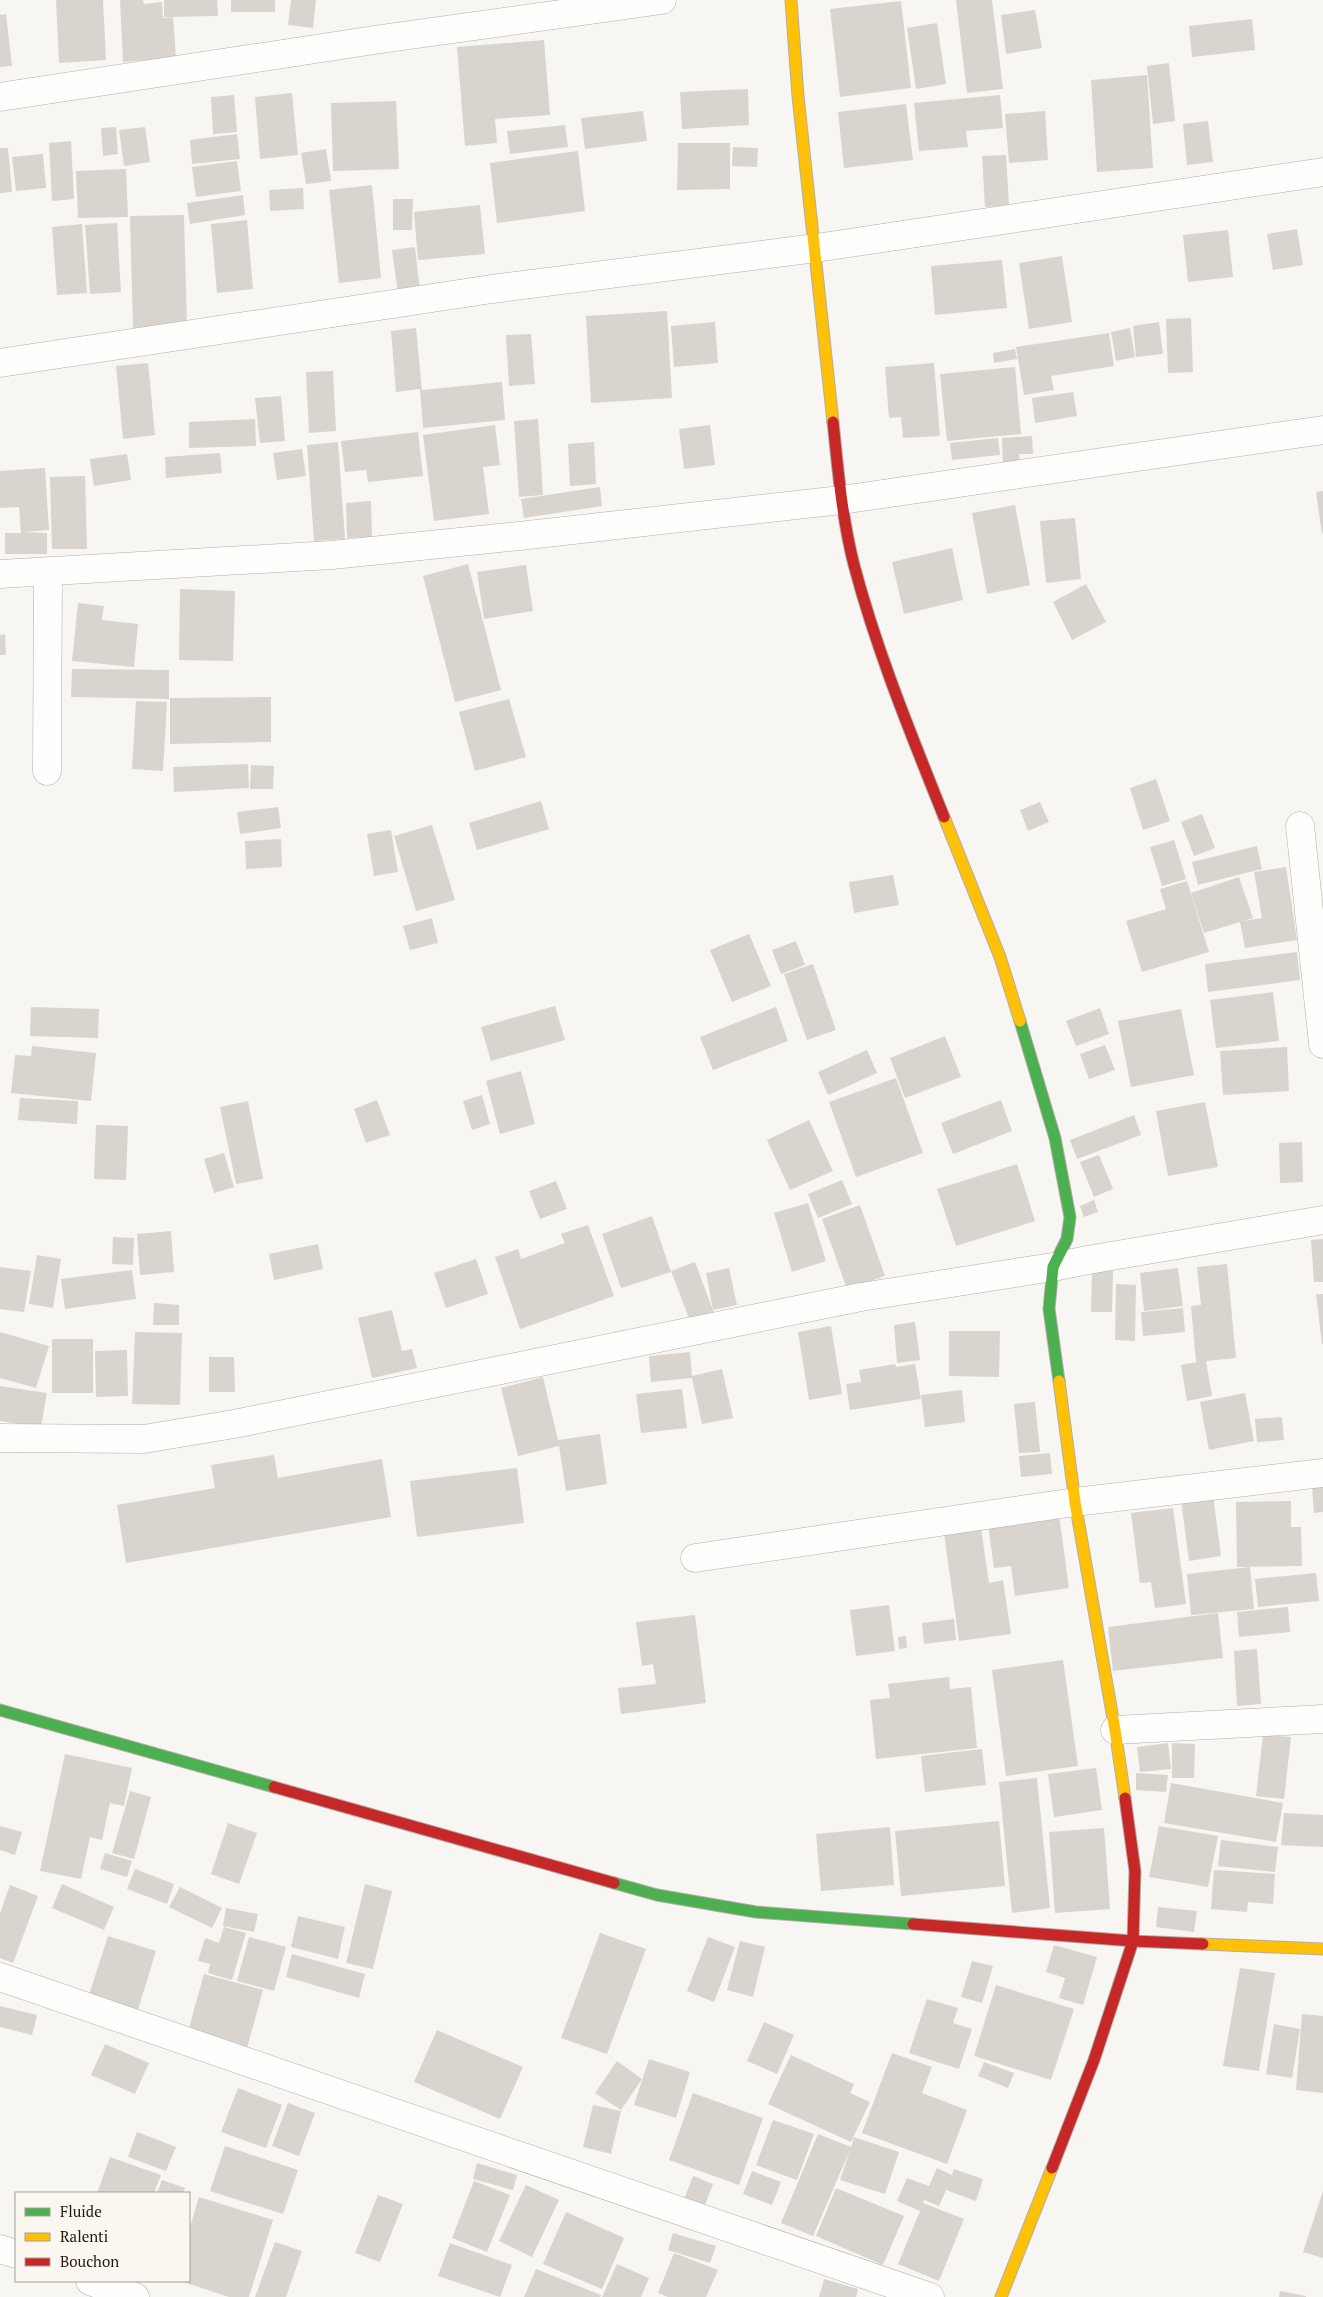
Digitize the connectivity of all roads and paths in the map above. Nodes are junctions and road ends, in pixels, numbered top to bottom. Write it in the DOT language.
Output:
graph roads {
  1 [pos="662,0"];
  2 [pos="791,0"];
  3 [pos="0,97"];
  4 [pos="1323,172"];
  5 [pos="816,248"];
  6 [pos="0,363"];
  7 [pos="1323,430"];
  8 [pos="841,500"];
  9 [pos="48,571"];
  10 [pos="0,574"];
  11 [pos="47,770"];
  12 [pos="1300,826"];
  13 [pos="1323,1044"];
  14 [pos="1323,1220"];
  15 [pos="1053,1267"];
  16 [pos="0,1438"];
  17 [pos="1323,1473"];
  18 [pos="1075,1502"];
  19 [pos="695,1558"];
  20 [pos="0,1710"];
  21 [pos="1323,1719"];
  22 [pos="1115,1730"];
  23 [pos="1133,1941"];
  24 [pos="1323,1949"];
  25 [pos="0,1977"];
  26 [pos="0,2249"];
  27 [pos="15,2254"];
  28 [pos="93,2282"];
  29 [pos="135,2297"];
  30 [pos="930,2297"];
  31 [pos="1001,2297"];
  1 -- 3 [label="street"];
  2 -- 5 [label="street"];
  4 -- 5 [label="street"];
  5 -- 6 [label="street"];
  5 -- 8 [label="street"];
  7 -- 8 [label="street"];
  8 -- 9 [label="street"];
  8 -- 15 [label="street"];
  9 -- 10 [label="street"];
  9 -- 11 [label="street"];
  12 -- 13 [label="street"];
  14 -- 15 [label="street"];
  15 -- 16 [label="street"];
  15 -- 18 [label="street"];
  17 -- 18 [label="street"];
  18 -- 19 [label="street"];
  18 -- 22 [label="street"];
  20 -- 23 [label="street"];
  21 -- 22 [label="street"];
  22 -- 23 [label="street"];
  23 -- 24 [label="street"];
  23 -- 31 [label="street"];
  25 -- 30 [label="street"];
  26 -- 27 [label="street"];
  28 -- 29 [label="street"];
}
